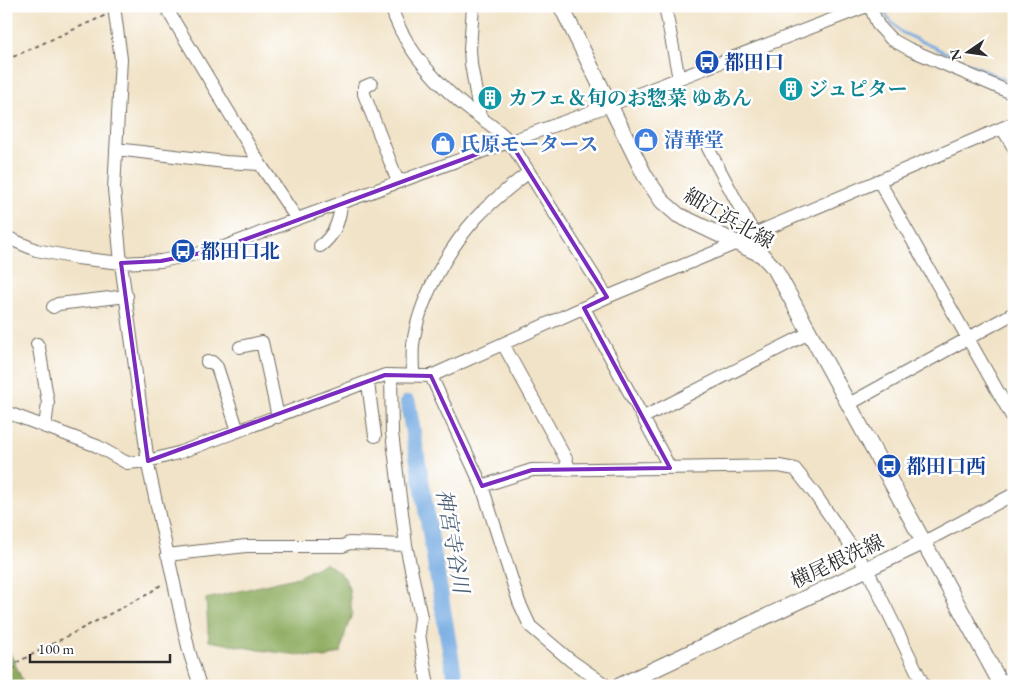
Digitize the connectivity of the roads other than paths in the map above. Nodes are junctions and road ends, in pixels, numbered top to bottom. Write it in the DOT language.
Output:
graph roads {
  1 [pos="165,6"];
  2 [pos="391,6"];
  3 [pos="473,6"];
  4 [pos="561,6"];
  5 [pos="665,6"];
  6 [pos="868,6"];
  7 [pos="114,9"];
  8 [pos="678,79"];
  9 [pos="371,84"];
  10 [pos="1014,94"];
  11 [pos="610,105"];
  12 [pos="480,117"];
  13 [pos="1008,125"];
  14 [pos="510,142"];
  15 [pos="708,148"];
  16 [pos="1014,148"];
  17 [pos="116,149"];
  18 [pos="260,164"];
  19 [pos="529,172"];
  20 [pos="879,181"];
  21 [pos="398,182"];
  22 [pos="341,202"];
  23 [pos="297,219"];
  24 [pos="6,237"];
  25 [pos="746,242"];
  26 [pos="320,246"];
  27 [pos="121,263"];
  28 [pos="127,296"];
  29 [pos="607,297"];
  30 [pos="52,307"];
  31 [pos="584,308"];
  32 [pos="1014,313"];
  33 [pos="809,333"];
  34 [pos="967,338"];
  35 [pos="36,344"];
  36 [pos="504,344"];
  37 [pos="240,348"];
  38 [pos="207,362"];
  39 [pos="391,375"];
  40 [pos="413,375"];
  41 [pos="431,376"];
  42 [pos="368,383"];
  43 [pos="849,404"];
  44 [pos="6,412"];
  45 [pos="278,417"];
  46 [pos="644,417"];
  47 [pos="1014,420"];
  48 [pos="45,427"];
  49 [pos="238,431"];
  50 [pos="375,436"];
  51 [pos="148,461"];
  52 [pos="670,468"];
  53 [pos="568,469"];
  54 [pos="482,486"];
  55 [pos="1014,494"];
  56 [pos="924,542"];
  57 [pos="406,545"];
  58 [pos="167,555"];
  59 [pos="867,569"];
  60 [pos="1006,682"];
  61 [pos="200,686"];
  62 [pos="428,686"];
  63 [pos="607,686"];
  64 [pos="619,686"];
  65 [pos="924,686"];
  1 -- 18 [label="street"];
  2 -- 12 [label="street"];
  3 -- 12 [label="street"];
  4 -- 11 [label="main road, 細江浜北線"];
  5 -- 8 [label="street"];
  6 -- 8 [label="street"];
  6 -- 10 [label="street"];
  7 -- 17 [label="street"];
  8 -- 11 [label="street"];
  9 -- 21 [label="street"];
  11 -- 14 [label="street"];
  11 -- 25 [label="main road, 細江浜北線"];
  12 -- 14 [label="street"];
  13 -- 16 [label="street"];
  13 -- 20 [label="street"];
  14 -- 19 [label="street"];
  14 -- 21 [label="street"];
  15 -- 25 [label="street"];
  17 -- 18 [label="street"];
  17 -- 27 [label="street"];
  18 -- 23 [label="street"];
  19 -- 29 [label="street"];
  19 -- 40 [label="street"];
  20 -- 25 [label="street"];
  20 -- 34 [label="street"];
  21 -- 22 [label="street"];
  22 -- 23 [label="street"];
  22 -- 26 [label="street"];
  23 -- 27 [label="street"];
  24 -- 27 [label="street"];
  25 -- 29 [label="street"];
  25 -- 33 [label="main road, 細江浜北線"];
  27 -- 28 [label="street"];
  28 -- 30 [label="street"];
  28 -- 51 [label="street"];
  29 -- 31 [label="street"];
  31 -- 36 [label="street"];
  31 -- 46 [label="street"];
  32 -- 34 [label="street"];
  33 -- 43 [label="main road, 細江浜北線"];
  33 -- 46 [label="street"];
  34 -- 43 [label="street"];
  34 -- 47 [label="street"];
  35 -- 48 [label="street"];
  36 -- 41 [label="street"];
  36 -- 53 [label="street"];
  37 -- 45 [label="street"];
  38 -- 49 [label="street"];
  39 -- 40 [label="street"];
  39 -- 42 [label="street"];
  39 -- 57 [label="street"];
  40 -- 41 [label="street"];
  41 -- 54 [label="street"];
  42 -- 45 [label="street"];
  42 -- 50 [label="street"];
  43 -- 56 [label="main road, 細江浜北線"];
  44 -- 48 [label="street"];
  45 -- 49 [label="street"];
  46 -- 52 [label="street"];
  48 -- 51 [label="street"];
  49 -- 51 [label="street"];
  51 -- 58 [label="street"];
  52 -- 53 [label="street"];
  52 -- 59 [label="street"];
  53 -- 54 [label="street"];
  54 -- 63 [label="street"];
  55 -- 56 [label="street"];
  56 -- 59 [label="main road, 横尾根洗線"];
  56 -- 60 [label="main road"];
  57 -- 58 [label="street"];
  57 -- 62 [label="street"];
  58 -- 61 [label="street"];
  59 -- 64 [label="main road, 横尾根洗線"];
  59 -- 65 [label="street"];
}
